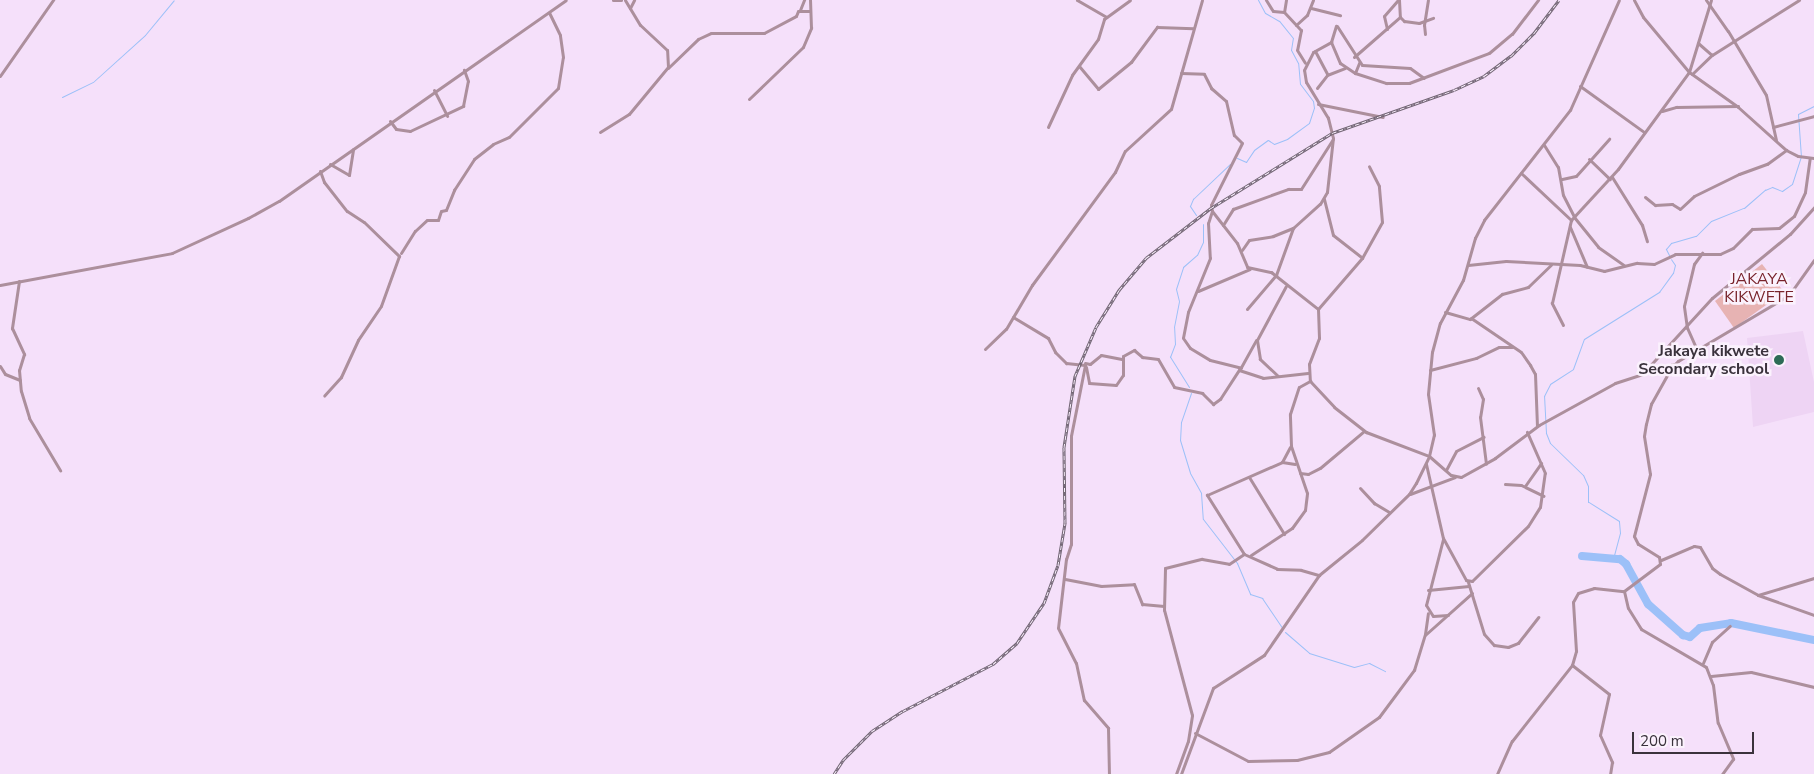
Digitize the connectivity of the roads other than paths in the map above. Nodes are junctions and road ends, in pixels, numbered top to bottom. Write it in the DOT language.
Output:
graph roads {
  1 [pos="53,0"];
  2 [pos="566,0"];
  3 [pos="613,0"];
  4 [pos="621,0"];
  5 [pos="625,0"];
  6 [pos="634,0"];
  7 [pos="804,0"];
  8 [pos="810,0"];
  9 [pos="1077,0"];
  10 [pos="1130,0"];
  11 [pos="1202,0"];
  12 [pos="1266,0"];
  13 [pos="1286,0"];
  14 [pos="1313,0"];
  15 [pos="1398,0"];
  16 [pos="1428,0"];
  17 [pos="1538,0"];
  18 [pos="1619,0"];
  19 [pos="1634,0"];
  20 [pos="1706,0"];
  21 [pos="1711,0"];
  22 [pos="1800,0"];
  23 [pos="1709,5"];
  24 [pos="630,8"];
  25 [pos="1310,8"];
  26 [pos="800,10"];
  27 [pos="810,11"];
  28 [pos="549,12"];
  29 [pos="1284,12"];
  30 [pos="1340,14"];
  31 [pos="1106,17"];
  32 [pos="1400,17"];
  33 [pos="1433,18"];
  34 [pos="1424,21"];
  35 [pos="1296,25"];
  36 [pos="1193,28"];
  37 [pos="1388,29"];
  38 [pos="1426,34"];
  39 [pos="1331,42"];
  40 [pos="1734,42"];
  41 [pos="1698,43"];
  42 [pos="1315,51"];
  43 [pos="1712,55"];
  44 [pos="1354,57"];
  45 [pos="1305,63"];
  46 [pos="1359,63"];
  47 [pos="1079,66"];
  48 [pos="668,68"];
  49 [pos="1346,68"];
  50 [pos="464,70"];
  51 [pos="1181,73"];
  52 [pos="1355,73"];
  53 [pos="1690,73"];
  54 [pos="1327,74"];
  55 [pos="0,76"];
  56 [pos="1424,78"];
  57 [pos="1580,86"];
  58 [pos="1317,88"];
  59 [pos="434,90"];
  60 [pos="750,99"];
  61 [pos="1318,104"];
  62 [pos="1738,106"];
  63 [pos="1662,112"];
  64 [pos="447,116"];
  65 [pos="1814,116"];
  66 [pos="1384,117"];
  67 [pos="390,121"];
  68 [pos="1048,127"];
  69 [pos="1773,127"];
  70 [pos="600,132"];
  71 [pos="1644,132"];
  72 [pos="1333,138"];
  73 [pos="1609,138"];
  74 [pos="1776,141"];
  75 [pos="1544,145"];
  76 [pos="354,148"];
  77 [pos="1786,150"];
  78 [pos="1812,158"];
  79 [pos="1589,159"];
  80 [pos="330,164"];
  81 [pos="1369,166"];
  82 [pos="320,171"];
  83 [pos="1521,173"];
  84 [pos="1611,178"];
  85 [pos="1562,179"];
  86 [pos="1645,197"];
  87 [pos="1324,198"];
  88 [pos="1814,207"];
  89 [pos="1212,212"];
  90 [pos="1573,219"];
  91 [pos="1223,226"];
  92 [pos="1570,227"];
  93 [pos="1293,228"];
  94 [pos="1647,241"];
  95 [pos="1242,250"];
  96 [pos="400,253"];
  97 [pos="1702,253"];
  98 [pos="1362,258"];
  99 [pos="1814,260"];
  100 [pos="1552,264"];
  101 [pos="1468,265"];
  102 [pos="1562,265"];
  103 [pos="1625,265"];
  104 [pos="1587,267"];
  105 [pos="1250,269"];
  106 [pos="1276,275"];
  107 [pos="19,281"];
  108 [pos="0,285"];
  109 [pos="1286,286"];
  110 [pos="1197,291"];
  111 [pos="1247,309"];
  112 [pos="1318,309"];
  113 [pos="1445,312"];
  114 [pos="1013,317"];
  115 [pos="1471,318"];
  116 [pos="1563,325"];
  117 [pos="1687,328"];
  118 [pos="1257,340"];
  119 [pos="1513,346"];
  120 [pos="985,349"];
  121 [pos="1697,350"];
  122 [pos="1122,359"];
  123 [pos="1674,364"];
  124 [pos="1085,365"];
  125 [pos="0,366"];
  126 [pos="1240,369"];
  127 [pos="1430,370"];
  128 [pos="1644,372"];
  129 [pos="1308,373"];
  130 [pos="1278,376"];
  131 [pos="20,380"];
  132 [pos="1310,381"];
  133 [pos="1478,388"];
  134 [pos="324,396"];
  135 [pos="1537,426"];
  136 [pos="1364,431"];
  137 [pos="1526,432"];
  138 [pos="1484,437"];
  139 [pos="1291,446"];
  140 [pos="1430,456"];
  141 [pos="1282,462"];
  142 [pos="1542,462"];
  143 [pos="1295,464"];
  144 [pos="1426,464"];
  145 [pos="1486,464"];
  146 [pos="60,470"];
  147 [pos="1446,470"];
  148 [pos="1299,472"];
  149 [pos="1249,477"];
  150 [pos="1456,477"];
  151 [pos="1432,483"];
  152 [pos="1505,484"];
  153 [pos="1525,486"];
  154 [pos="1360,488"];
  155 [pos="1409,494"];
  156 [pos="1544,496"];
  157 [pos="1390,512"];
  158 [pos="1284,534"];
  159 [pos="1443,538"];
  160 [pos="1244,554"];
  161 [pos="1251,555"];
  162 [pos="1661,560"];
  163 [pos="1319,575"];
  164 [pos="1814,578"];
  165 [pos="1065,579"];
  166 [pos="1468,582"];
  167 [pos="1470,586"];
  168 [pos="1428,590"];
  169 [pos="1624,591"];
  170 [pos="1472,593"];
  171 [pos="1758,595"];
  172 [pos="1164,606"];
  173 [pos="1428,613"];
  174 [pos="1448,615"];
  175 [pos="1814,615"];
  176 [pos="1538,617"];
  177 [pos="1730,626"];
  178 [pos="1426,634"];
  179 [pos="1703,663"];
  180 [pos="1572,665"];
  181 [pos="1711,676"];
  182 [pos="1814,687"];
  183 [pos="1196,733"];
  184 [pos="1109,774"];
  185 [pos="1176,774"];
  186 [pos="1181,774"];
  187 [pos="1497,774"];
  188 [pos="1610,774"];
  189 [pos="1722,774"];
  1 -- 55 [label="street"];
  2 -- 28 [label="street"];
  3 -- 4 [label="street"];
  5 -- 24 [label="street"];
  6 -- 24 [label="street"];
  7 -- 26 [label="street"];
  8 -- 27 [label="street"];
  9 -- 31 [label="street"];
  10 -- 31 [label="street"];
  11 -- 36 [label="street"];
  12 -- 29 [label="street"];
  13 -- 29 [label="street"];
  14 -- 25 [label="street"];
  15 -- 32 [label="street"];
  15 -- 37 [label="street"];
  16 -- 34 [label="street"];
  17 -- 56 [label="street"];
  18 -- 57 [label="street"];
  19 -- 53 [label="street"];
  20 -- 23 [label="street"];
  21 -- 23 [label="street"];
  22 -- 40 [label="street"];
  23 -- 40 [label="street"];
  23 -- 41 [label="street"];
  24 -- 48 [label="street"];
  25 -- 30 [label="street"];
  25 -- 35 [label="street"];
  26 -- 27 [label="street"];
  26 -- 48 [label="street"];
  27 -- 60 [label="street"];
  28 -- 50 [label="street"];
  28 -- 96 [label="street"];
  29 -- 35 [label="street"];
  31 -- 47 [label="street"];
  32 -- 34 [label="street"];
  32 -- 37 [label="street"];
  33 -- 34 [label="street"];
  34 -- 38 [label="street"];
  35 -- 45 [label="street"];
  36 -- 47 [label="street"];
  36 -- 51 [label="street"];
  37 -- 44 [label="street"];
  39 -- 42 [label="street"];
  39 -- 44 [label="street"];
  39 -- 49 [label="street"];
  40 -- 43 [label="street"];
  40 -- 69 [label="street"];
  41 -- 43 [label="street"];
  41 -- 53 [label="street"];
  42 -- 45 [label="street"];
  42 -- 54 [label="street"];
  43 -- 53 [label="street"];
  44 -- 46 [label="street"];
  45 -- 61 [label="street"];
  46 -- 52 [label="street"];
  46 -- 56 [label="street"];
  47 -- 68 [label="street"];
  48 -- 70 [label="street"];
  49 -- 52 [label="street"];
  49 -- 54 [label="street"];
  50 -- 59 [label="street"];
  50 -- 64 [label="street"];
  51 -- 89 [label="street"];
  51 -- 114 [label="street"];
  52 -- 56 [label="street"];
  53 -- 62 [label="street"];
  53 -- 63 [label="street"];
  54 -- 58 [label="street"];
  57 -- 71 [label="street"];
  57 -- 75 [label="street"];
  59 -- 64 [label="street"];
  59 -- 67 [label="street"];
  61 -- 66 [label="street"];
  61 -- 72 [label="street"];
  62 -- 63 [label="street"];
  62 -- 74 [label="street"];
  63 -- 71 [label="street"];
  64 -- 67 [label="street"];
  65 -- 69 [label="street"];
  67 -- 76 [label="street"];
  69 -- 74 [label="street"];
  71 -- 84 [label="street"];
  72 -- 87 [label="street"];
  72 -- 91 [label="street"];
  73 -- 79 [label="street"];
  74 -- 77 [label="street"];
  75 -- 83 [label="street"];
  75 -- 85 [label="street"];
  76 -- 80 [label="street"];
  76 -- 80 [label="street"];
  77 -- 78 [label="street"];
  77 -- 86 [label="street"];
  78 -- 97 [label="street"];
  79 -- 84 [label="street"];
  79 -- 85 [label="street"];
  80 -- 82 [label="street"];
  81 -- 98 [label="street"];
  82 -- 107 [label="street"];
  82 -- 134 [label="street"];
  83 -- 90 [label="street"];
  83 -- 101 [label="street"];
  84 -- 90 [label="street"];
  84 -- 94 [label="street"];
  85 -- 90 [label="street"];
  87 -- 93 [label="street"];
  87 -- 98 [label="street"];
  88 -- 117 [label="street"];
  89 -- 91 [label="street"];
  89 -- 110 [label="street"];
  90 -- 92 [label="street"];
  90 -- 103 [label="street"];
  91 -- 95 [label="street"];
  92 -- 102 [label="street"];
  92 -- 104 [label="street"];
  93 -- 95 [label="street"];
  93 -- 106 [label="street"];
  95 -- 105 [label="street"];
  97 -- 103 [label="street"];
  97 -- 117 [label="street"];
  98 -- 112 [label="street"];
  99 -- 121 [label="street"];
  100 -- 101 [label="street"];
  100 -- 102 [label="street"];
  100 -- 115 [label="street"];
  101 -- 113 [label="street"];
  102 -- 104 [label="street"];
  102 -- 116 [label="street"];
  103 -- 104 [label="street"];
  105 -- 106 [label="street"];
  105 -- 110 [label="street"];
  106 -- 109 [label="street"];
  106 -- 111 [label="street"];
  107 -- 108 [label="street"];
  107 -- 131 [label="street"];
  109 -- 112 [label="street"];
  109 -- 118 [label="street"];
  110 -- 126 [label="street"];
  112 -- 129 [label="street"];
  113 -- 115 [label="street"];
  113 -- 127 [label="street"];
  114 -- 120 [label="street"];
  114 -- 124 [label="street"];
  115 -- 119 [label="street"];
  117 -- 121 [label="street"];
  117 -- 128 [label="street"];
  118 -- 126 [label="street"];
  118 -- 130 [label="street"];
  119 -- 127 [label="street"];
  119 -- 135 [label="street"];
  121 -- 123 [label="street"];
  122 -- 124 [label="street"];
  122 -- 124 [label="street"];
  122 -- 126 [label="street"];
  123 -- 128 [label="street"];
  123 -- 162 [label="street"];
  124 -- 165 [label="street"];
  125 -- 131 [label="street"];
  126 -- 130 [label="street"];
  127 -- 140 [label="street"];
  128 -- 135 [label="street"];
  129 -- 130 [label="street"];
  129 -- 132 [label="street"];
  131 -- 146 [label="street"];
  132 -- 136 [label="street"];
  132 -- 139 [label="street"];
  133 -- 138 [label="street"];
  135 -- 137 [label="street"];
  136 -- 140 [label="street"];
  136 -- 148 [label="street"];
  137 -- 142 [label="street"];
  137 -- 145 [label="street"];
  138 -- 145 [label="street"];
  138 -- 147 [label="street"];
  139 -- 141 [label="street"];
  139 -- 143 [label="street"];
  140 -- 144 [label="street"];
  140 -- 147 [label="street"];
  141 -- 143 [label="street"];
  141 -- 149 [label="street"];
  142 -- 153 [label="street"];
  142 -- 156 [label="street"];
  143 -- 148 [label="street"];
  144 -- 151 [label="street"];
  144 -- 155 [label="street"];
  145 -- 150 [label="street"];
  147 -- 150 [label="street"];
  148 -- 158 [label="street"];
  149 -- 158 [label="street"];
  149 -- 160 [label="street"];
  150 -- 151 [label="street"];
  151 -- 155 [label="street"];
  151 -- 159 [label="street"];
  152 -- 153 [label="street"];
  153 -- 156 [label="street"];
  154 -- 157 [label="street"];
  155 -- 157 [label="street"];
  156 -- 166 [label="street"];
  157 -- 163 [label="street"];
  158 -- 161 [label="street"];
  159 -- 166 [label="street"];
  159 -- 168 [label="street"];
  160 -- 161 [label="street"];
  160 -- 172 [label="street"];
  161 -- 163 [label="street"];
  162 -- 169 [label="street"];
  162 -- 171 [label="street"];
  163 -- 183 [label="street"];
  164 -- 171 [label="street"];
  165 -- 172 [label="street"];
  165 -- 184 [label="street"];
  166 -- 167 [label="street"];
  167 -- 168 [label="street"];
  167 -- 170 [label="street"];
  168 -- 173 [label="street"];
  169 -- 179 [label="street"];
  169 -- 180 [label="street"];
  170 -- 174 [label="street"];
  170 -- 176 [label="street"];
  171 -- 175 [label="street"];
  172 -- 185 [label="street"];
  173 -- 174 [label="street"];
  173 -- 178 [label="street"];
  174 -- 178 [label="street"];
  177 -- 179 [label="street"];
  178 -- 183 [label="street"];
  179 -- 181 [label="street"];
  180 -- 187 [label="street"];
  180 -- 188 [label="street"];
  181 -- 182 [label="street"];
  181 -- 189 [label="street"];
  183 -- 186 [label="street"];
}
